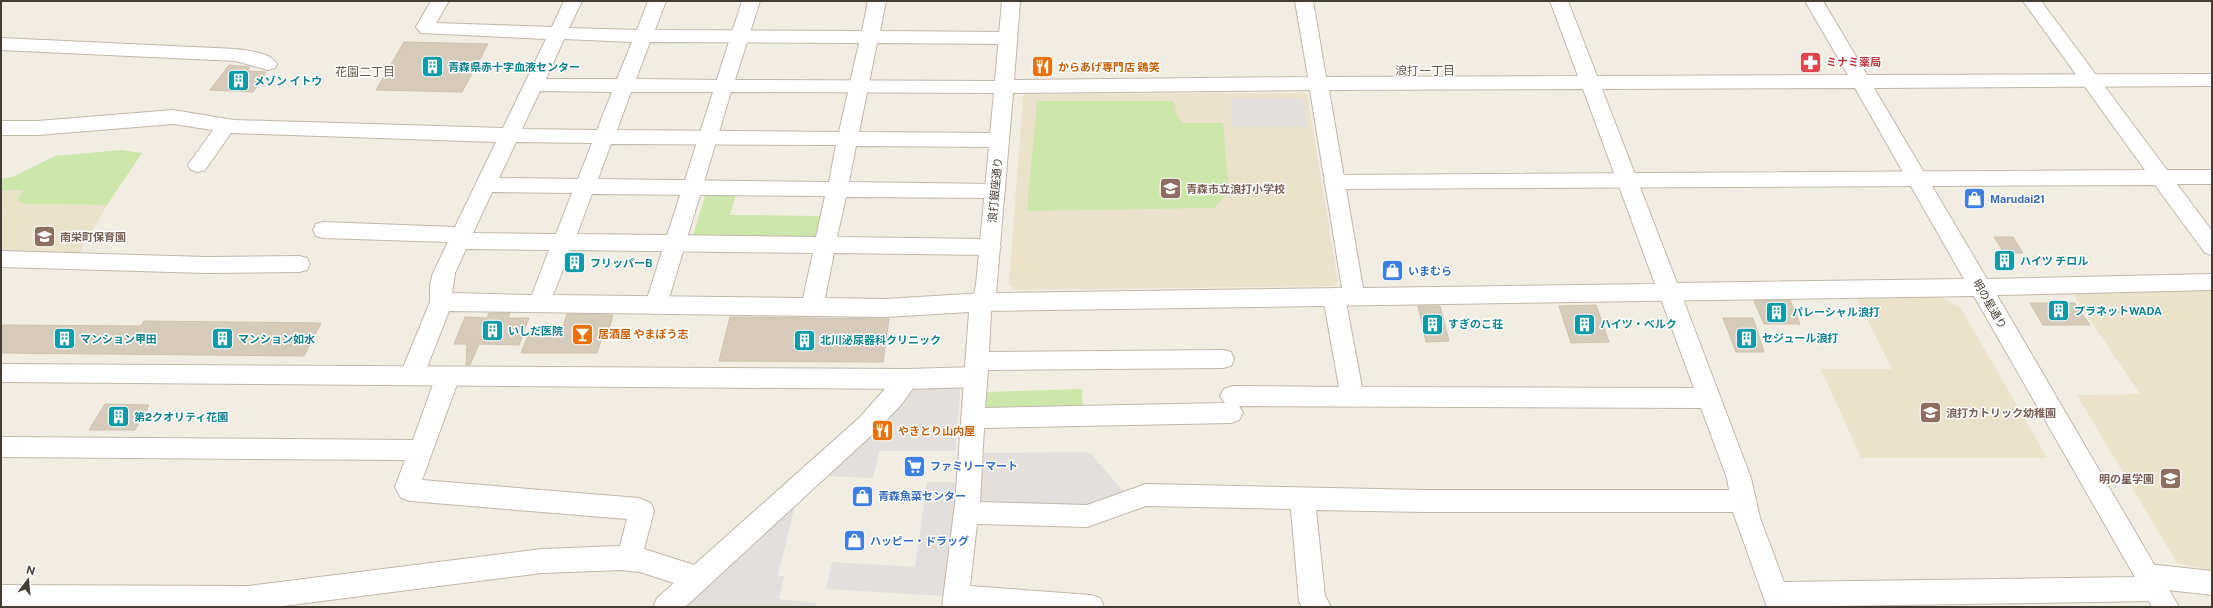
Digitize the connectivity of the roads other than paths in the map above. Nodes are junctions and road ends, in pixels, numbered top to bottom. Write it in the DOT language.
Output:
graph roads {
  1 [pos="440,1"];
  2 [pos="573,1"];
  3 [pos="657,1"];
  4 [pos="751,1"];
  5 [pos="877,1"];
  6 [pos="1011,1"];
  7 [pos="1304,1"];
  8 [pos="1560,1"];
  9 [pos="1814,1"];
  10 [pos="2032,1"];
  11 [pos="558,33"];
  12 [pos="644,36"];
  13 [pos="740,36"];
  14 [pos="870,37"];
  15 [pos="1008,38"];
  16 [pos="1,44"];
  17 [pos="268,64"];
  18 [pos="2212,80"];
  19 [pos="2090,81"];
  20 [pos="1861,82"];
  21 [pos="1590,83"];
  22 [pos="1318,84"];
  23 [pos="533,85"];
  24 [pos="624,86"];
  25 [pos="724,86"];
  26 [pos="859,86"];
  27 [pos="1004,86"];
  28 [pos="226,126"];
  29 [pos="1,128"];
  30 [pos="510,134"];
  31 [pos="604,136"];
  32 [pos="707,138"];
  33 [pos="848,138"];
  34 [pos="999,140"];
  35 [pos="198,165"];
  36 [pos="2159,177"];
  37 [pos="2212,177"];
  38 [pos="1918,179"];
  39 [pos="1626,180"];
  40 [pos="1334,182"];
  41 [pos="486,185"];
  42 [pos="584,187"];
  43 [pos="691,188"];
  44 [pos="838,190"];
  45 [pos="994,192"];
  46 [pos="323,230"];
  47 [pos="460,238"];
  48 [pos="563,242"];
  49 [pos="673,244"];
  50 [pos="825,246"];
  51 [pos="990,247"];
  52 [pos="2212,247"];
  53 [pos="1,259"];
  54 [pos="299,264"];
  55 [pos="2212,282"];
  56 [pos="1980,287"];
  57 [pos="1669,291"];
  58 [pos="1344,297"];
  59 [pos="441,302"];
  60 [pos="983,302"];
  61 [pos="539,304"];
  62 [pos="656,305"];
  63 [pos="812,308"];
  64 [pos="1223,359"];
  65 [pos="976,369"];
  66 [pos="1,373"];
  67 [pos="412,375"];
  68 [pos="448,376"];
  69 [pos="908,379"];
  70 [pos="1352,396"];
  71 [pos="1710,398"];
  72 [pos="973,418"];
  73 [pos="1,447"];
  74 [pos="420,450"];
  75 [pos="1302,499"];
  76 [pos="1742,501"];
  77 [pos="966,513"];
  78 [pos="630,558"];
  79 [pos="698,578"];
  80 [pos="2212,583"];
  81 [pos="2157,590"];
  82 [pos="1,597"];
  83 [pos="1778,600"];
  84 [pos="246,602"];
  85 [pos="956,602"];
  86 [pos="666,607"];
  87 [pos="1091,607"];
  88 [pos="1318,607"];
  1 -- 11 [label="street"];
  2 -- 11 [label="street"];
  3 -- 12 [label="street"];
  4 -- 13 [label="street"];
  5 -- 14 [label="street"];
  6 -- 15 [label="street, 浪打銀座通り"];
  7 -- 22 [label="street"];
  8 -- 21 [label="street"];
  9 -- 20 [label="street, 明の星通り"];
  10 -- 19 [label="street"];
  11 -- 12 [label="street"];
  11 -- 23 [label="street"];
  12 -- 13 [label="street"];
  12 -- 24 [label="street"];
  13 -- 14 [label="street"];
  13 -- 25 [label="street"];
  14 -- 15 [label="street"];
  14 -- 26 [label="street"];
  15 -- 27 [label="street, 浪打銀座通り"];
  16 -- 17 [label="street"];
  18 -- 19 [label="street"];
  19 -- 20 [label="street"];
  19 -- 36 [label="street"];
  20 -- 21 [label="street"];
  20 -- 38 [label="street, 明の星通り"];
  21 -- 22 [label="street"];
  21 -- 39 [label="street"];
  22 -- 27 [label="street"];
  22 -- 40 [label="street"];
  23 -- 24 [label="street"];
  23 -- 30 [label="street"];
  24 -- 25 [label="street"];
  24 -- 31 [label="street"];
  25 -- 26 [label="street"];
  25 -- 32 [label="street"];
  26 -- 27 [label="street"];
  26 -- 33 [label="street"];
  27 -- 34 [label="street, 浪打銀座通り"];
  28 -- 29 [label="street"];
  28 -- 30 [label="street"];
  28 -- 35 [label="street"];
  30 -- 31 [label="street"];
  30 -- 41 [label="street"];
  31 -- 32 [label="street"];
  31 -- 42 [label="street"];
  32 -- 33 [label="street"];
  32 -- 43 [label="street"];
  33 -- 34 [label="street"];
  33 -- 44 [label="street"];
  34 -- 45 [label="street, 浪打銀座通り"];
  36 -- 37 [label="street"];
  36 -- 38 [label="street"];
  36 -- 52 [label="street"];
  38 -- 39 [label="street"];
  38 -- 56 [label="street, 明の星通り"];
  39 -- 40 [label="street"];
  39 -- 57 [label="street"];
  40 -- 58 [label="street"];
  41 -- 42 [label="street"];
  41 -- 47 [label="street"];
  42 -- 43 [label="street"];
  42 -- 48 [label="street"];
  43 -- 44 [label="street"];
  43 -- 49 [label="street"];
  44 -- 45 [label="street"];
  44 -- 50 [label="street"];
  45 -- 51 [label="street, 浪打銀座通り"];
  46 -- 47 [label="street"];
  47 -- 48 [label="street"];
  47 -- 59 [label="street"];
  48 -- 49 [label="street"];
  48 -- 61 [label="street"];
  49 -- 50 [label="street"];
  49 -- 62 [label="street"];
  50 -- 51 [label="street"];
  50 -- 63 [label="street"];
  51 -- 60 [label="street, 浪打銀座通り"];
  53 -- 54 [label="street"];
  55 -- 56 [label="street"];
  56 -- 57 [label="street"];
  56 -- 81 [label="street, 明の星通り"];
  57 -- 58 [label="street"];
  57 -- 71 [label="street"];
  58 -- 60 [label="street"];
  58 -- 70 [label="street"];
  59 -- 61 [label="street"];
  59 -- 67 [label="street"];
  60 -- 63 [label="street"];
  60 -- 65 [label="street, 浪打銀座通り"];
  61 -- 62 [label="street"];
  62 -- 63 [label="street"];
  64 -- 65 [label="street"];
  65 -- 69 [label="street"];
  65 -- 72 [label="street, 浪打銀座通り"];
  66 -- 67 [label="street"];
  67 -- 68 [label="street"];
  68 -- 69 [label="street"];
  68 -- 74 [label="street"];
  69 -- 79 [label="street"];
  70 -- 71 [label="street"];
  70 -- 72 [label="street"];
  71 -- 76 [label="street"];
  72 -- 77 [label="street, 浪打銀座通り"];
  73 -- 74 [label="street"];
  74 -- 78 [label="street"];
  75 -- 76 [label="street"];
  75 -- 77 [label="street"];
  75 -- 88 [label="street"];
  76 -- 83 [label="street"];
  77 -- 85 [label="street, 浪打銀座通り"];
  78 -- 79 [label="street"];
  78 -- 84 [label="street"];
  79 -- 86 [label="street"];
  80 -- 81 [label="street"];
  81 -- 83 [label="street"];
  82 -- 84 [label="street"];
  85 -- 87 [label="street"];
}
